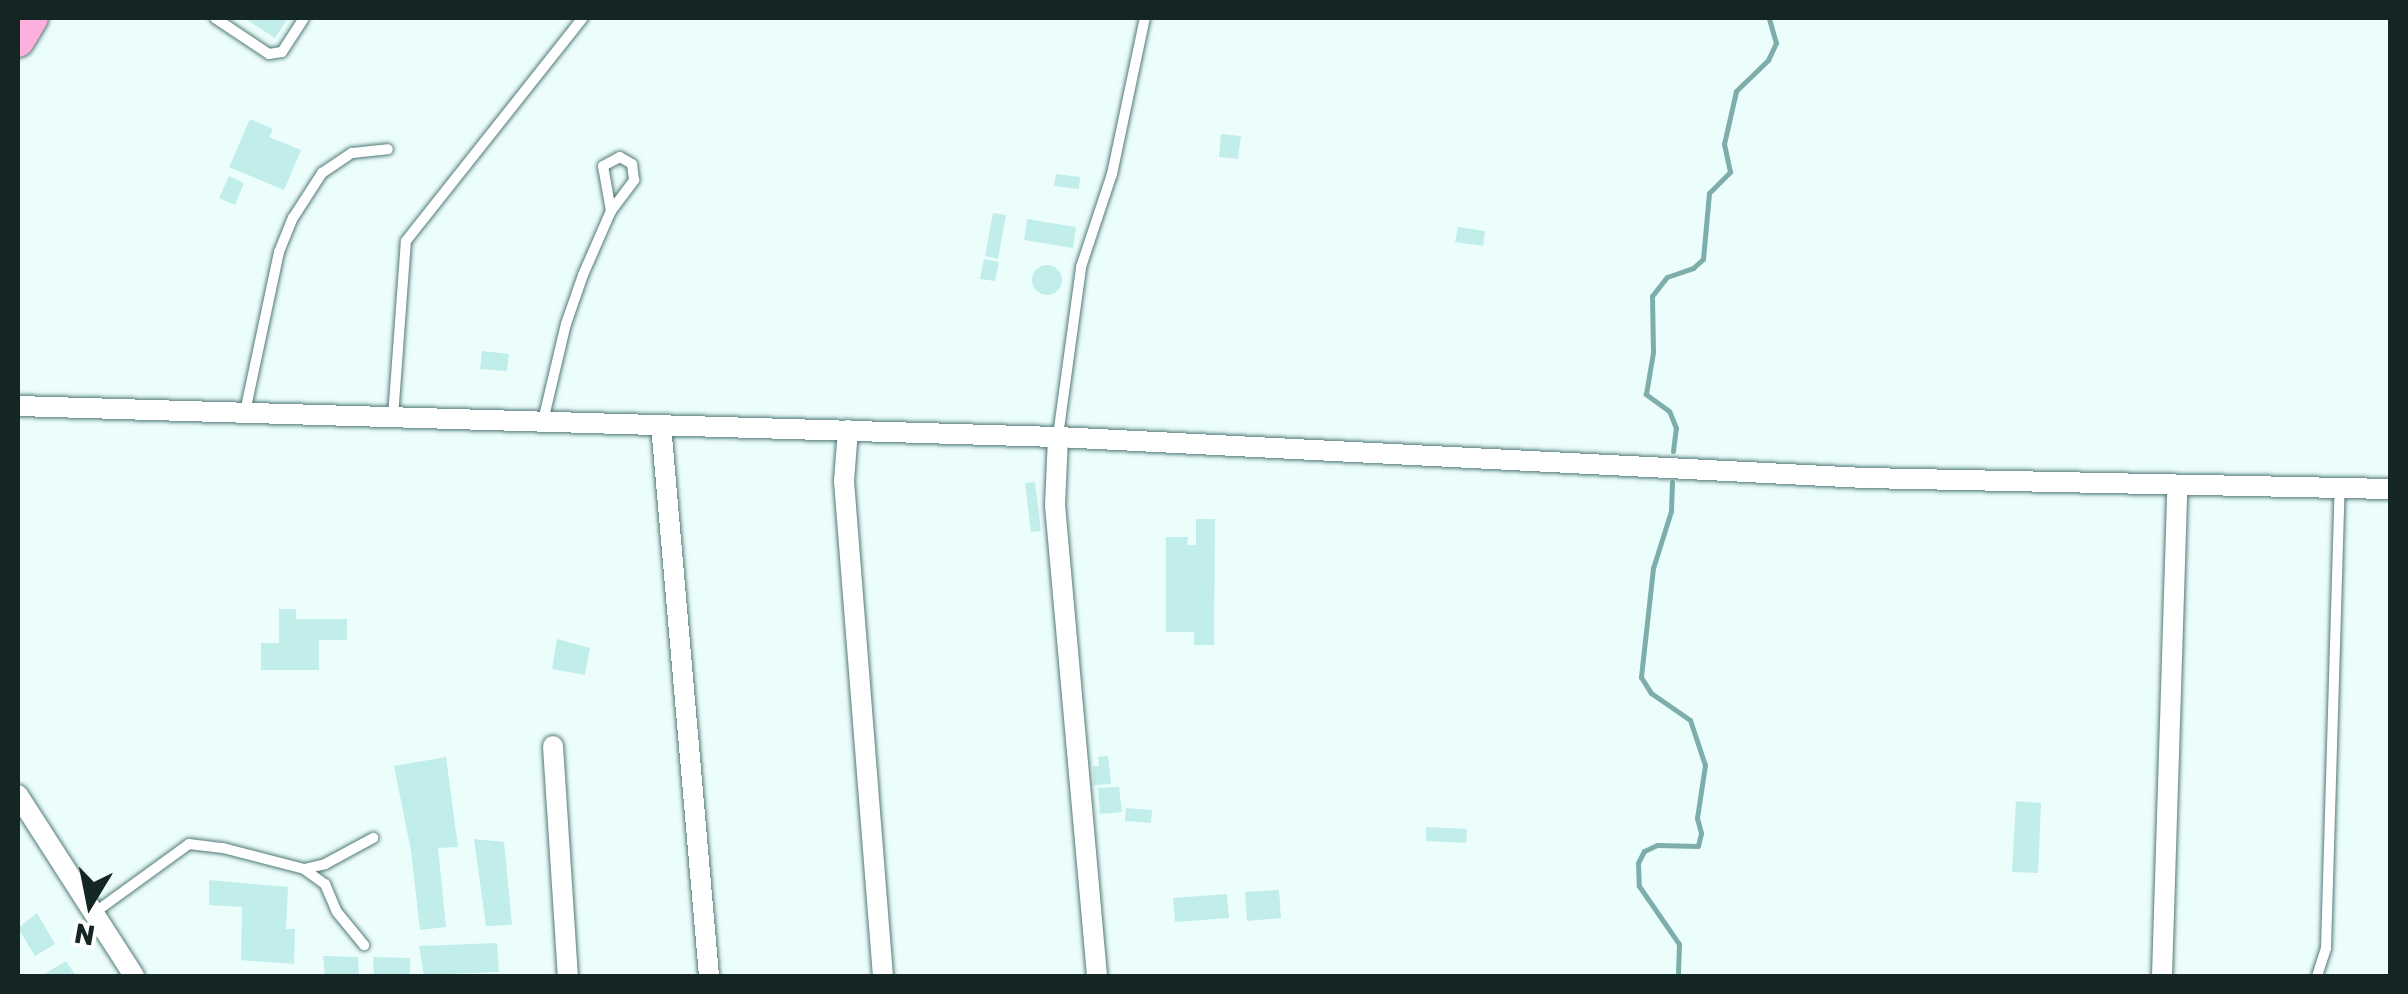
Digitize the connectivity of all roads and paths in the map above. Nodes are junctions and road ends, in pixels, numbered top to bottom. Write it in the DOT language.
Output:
graph roads {
  1 [pos="32,18"];
  2 [pos="215,18"];
  3 [pos="304,18"];
  4 [pos="583,18"];
  5 [pos="1145,18"];
  6 [pos="18,41"];
  7 [pos="388,149"];
  8 [pos="611,211"];
  9 [pos="18,406"];
  10 [pos="245,412"];
  11 [pos="393,417"];
  12 [pos="542,421"];
  13 [pos="662,425"];
  14 [pos="848,430"];
  15 [pos="1058,437"];
  16 [pos="2177,488"];
  17 [pos="2340,488"];
  18 [pos="2390,489"];
  19 [pos="554,746"];
  20 [pos="18,796"];
  21 [pos="373,838"];
  22 [pos="304,868"];
  23 [pos="94,912"];
  24 [pos="364,945"];
  25 [pos="134,976"];
  26 [pos="568,976"];
  27 [pos="709,976"];
  28 [pos="883,976"];
  29 [pos="1097,976"];
  30 [pos="2162,976"];
  31 [pos="2317,976"];
  1 -- 6 [label="main road"];
  2 -- 3 [label="lane"];
  4 -- 11 [label="lane"];
  5 -- 15 [label="lane"];
  7 -- 10 [label="lane"];
  8 -- 8 [label="lane"];
  8 -- 12 [label="lane"];
  9 -- 10 [label="street"];
  10 -- 11 [label="street"];
  11 -- 12 [label="street"];
  12 -- 13 [label="street"];
  13 -- 14 [label="street"];
  13 -- 27 [label="street"];
  14 -- 15 [label="street"];
  14 -- 28 [label="street"];
  15 -- 16 [label="street"];
  15 -- 29 [label="street"];
  16 -- 17 [label="street"];
  16 -- 30 [label="street"];
  17 -- 18 [label="street"];
  17 -- 31 [label="lane"];
  19 -- 26 [label="street"];
  20 -- 23 [label="street"];
  21 -- 22 [label="lane"];
  22 -- 23 [label="lane"];
  22 -- 24 [label="lane"];
  23 -- 25 [label="street"];
}
